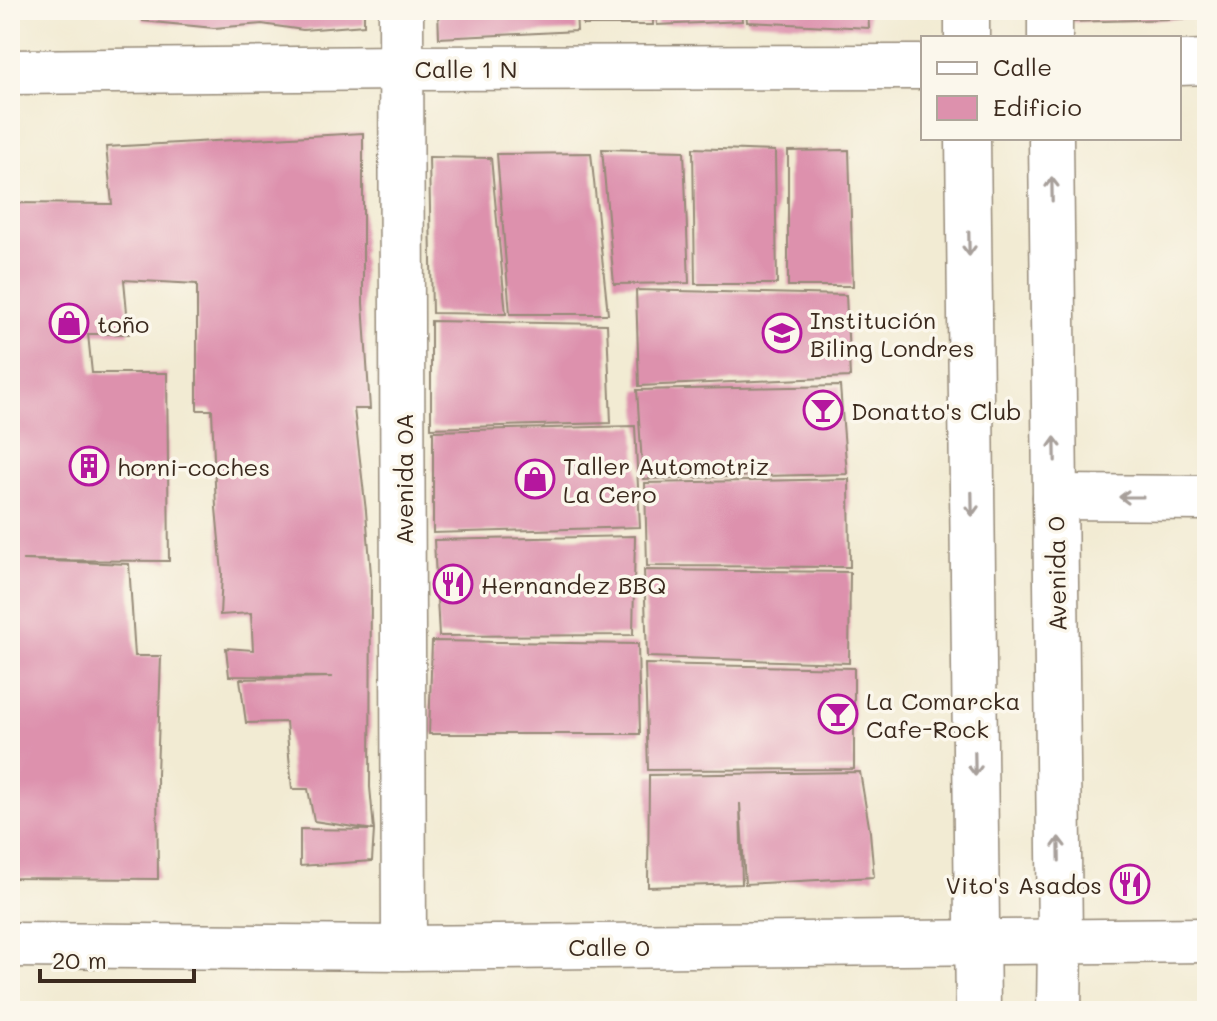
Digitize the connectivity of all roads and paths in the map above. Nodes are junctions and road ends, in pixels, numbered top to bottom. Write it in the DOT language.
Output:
graph roads {
  1 [pos="401,10"];
  2 [pos="967,10"];
  3 [pos="1050,10"];
  4 [pos="967,36"];
  5 [pos="1050,36"];
  6 [pos="1207,62"];
  7 [pos="1181,63"];
  8 [pos="921,67"];
  9 [pos="402,68"];
  10 [pos="10,72"];
  11 [pos="968,140"];
  12 [pos="1051,140"];
  13 [pos="1055,497"];
  14 [pos="1207,498"];
  15 [pos="1207,940"];
  16 [pos="1060,941"];
  17 [pos="977,943"];
  18 [pos="10,945"];
  19 [pos="404,948"];
  20 [pos="978,1011"];
  21 [pos="1059,1011"];
  1 -- 9 [label="street, Avenida 0A"];
  2 -- 4 [label="street"];
  3 -- 5 [label="street"];
  6 -- 7 [label="street"];
  8 -- 9 [label="street, Calle 1 N"];
  9 -- 10 [label="street, Calle 1 N"];
  9 -- 19 [label="street, Avenida 0A"];
  11 -- 17 [label="street, one-way"];
  13 -- 12 [label="street, Avenida 0, one-way"];
  14 -- 13 [label="street, one-way"];
  16 -- 13 [label="street, Avenida 0, one-way"];
  15 -- 16 [label="street, Calle 0"];
  16 -- 17 [label="street, Calle 0"];
  16 -- 21 [label="street, Avenida 0"];
  17 -- 19 [label="street, Calle 0"];
  17 -- 20 [label="street"];
  18 -- 19 [label="street, Calle 0"];
}
